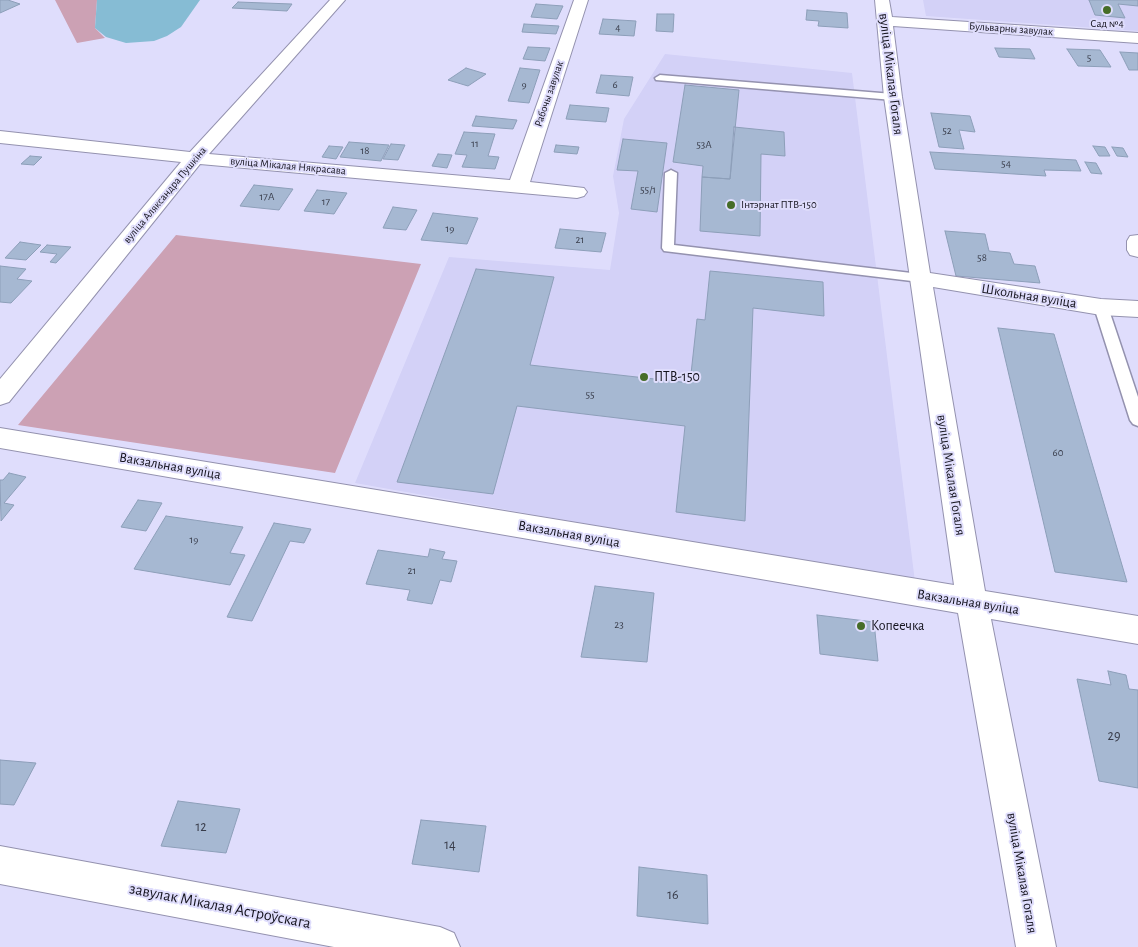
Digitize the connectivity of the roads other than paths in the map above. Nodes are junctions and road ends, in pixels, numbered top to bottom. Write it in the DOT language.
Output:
graph roads {
  1 [pos="338,0"];
  2 [pos="581,0"];
  3 [pos="883,11"];
  4 [pos="1138,38"];
  5 [pos="660,78"];
  6 [pos="893,97"];
  7 [pos="0,137"];
  8 [pos="195,158"];
  9 [pos="671,173"];
  10 [pos="518,187"];
  11 [pos="577,192"];
  12 [pos="1138,241"];
  13 [pos="1138,250"];
  14 [pos="920,278"];
  15 [pos="1101,307"];
  16 [pos="1138,309"];
  17 [pos="0,396"];
  18 [pos="1138,420"];
  19 [pos="0,438"];
  20 [pos="972,603"];
  21 [pos="1138,630"];
  22 [pos="0,865"];
  23 [pos="440,947"];
  24 [pos="1036,947"];
  1 -- 8 [label="street, вуліца Аляксандра Пушкіна"];
  2 -- 10 [label="street, Рабочы завулак"];
  3 -- 4 [label="street, Бульварны завулак"];
  3 -- 6 [label="street, вуліца Мікалая Гогаля"];
  5 -- 6 [label="lane"];
  6 -- 14 [label="street, вуліца Мікалая Гогаля"];
  7 -- 8 [label="street, вуліца Мікалая Някрасава"];
  8 -- 10 [label="street, вуліца Мікалая Някрасава"];
  8 -- 17 [label="street, вуліца Аляксандра Пушкіна"];
  9 -- 14 [label="lane"];
  10 -- 11 [label="street, вуліца Мікалая Някрасава"];
  12 -- 13 [label="street"];
  14 -- 15 [label="street, Школьная вуліца"];
  14 -- 20 [label="street, вуліца Мікалая Гогаля"];
  15 -- 16 [label="street, Школьная вуліца"];
  15 -- 18 [label="lane"];
  19 -- 20 [label="street, Вакзальная вуліца"];
  20 -- 21 [label="street, Вакзальная вуліца"];
  20 -- 24 [label="street, вуліца Мікалая Гогаля"];
  22 -- 23 [label="street, завулак Мікалая Астроўскага"];
}
